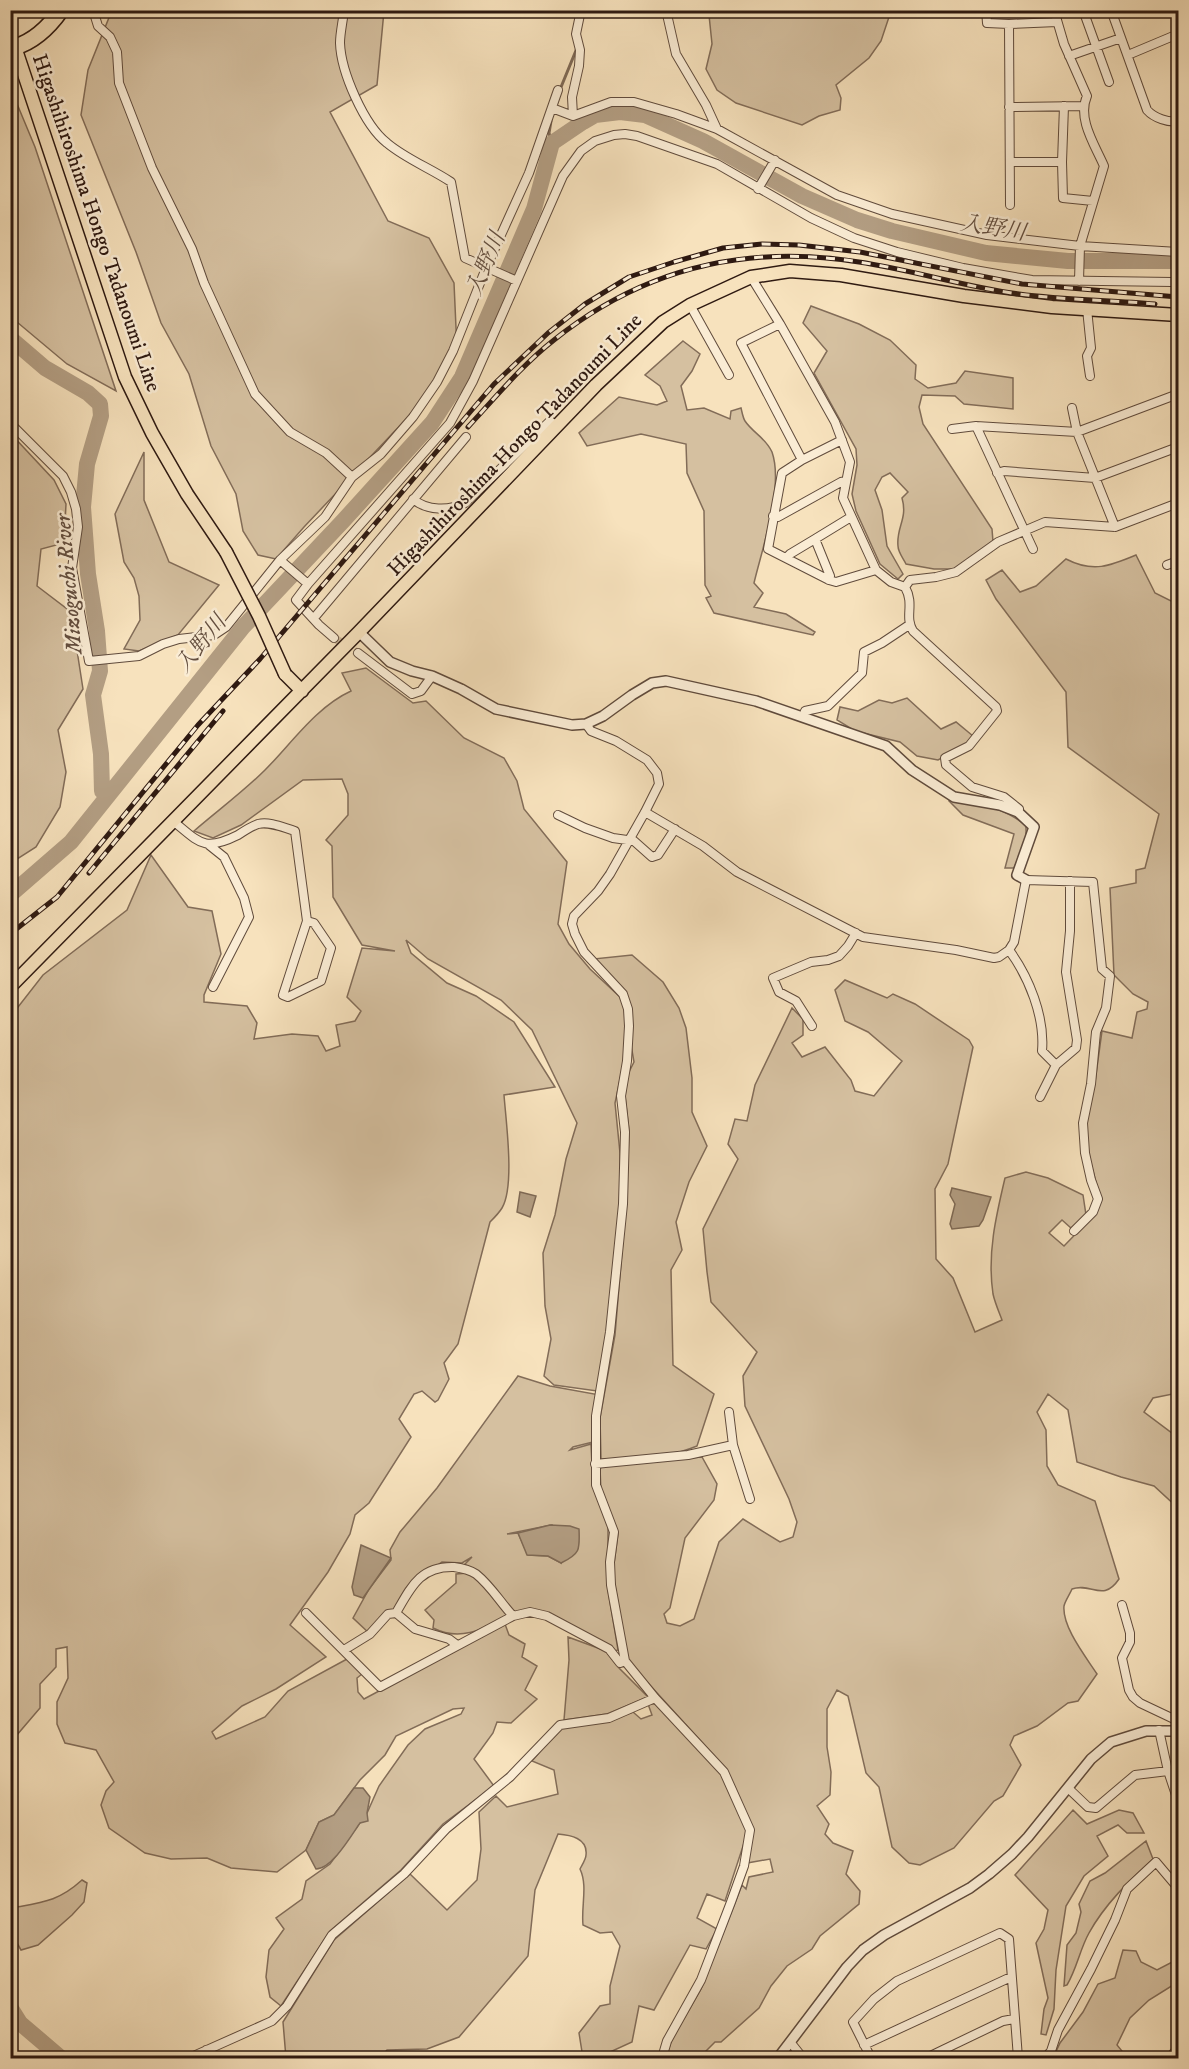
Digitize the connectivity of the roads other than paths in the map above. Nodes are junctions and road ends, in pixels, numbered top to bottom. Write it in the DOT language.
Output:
graph roads {
  1 [pos="61,10"];
  2 [pos="93,10"];
  3 [pos="344,10"];
  4 [pos="581,10"];
  5 [pos="666,10"];
  6 [pos="986,10"];
  7 [pos="1054,10"];
  8 [pos="1083,10"];
  9 [pos="1111,10"];
  10 [pos="1057,22"];
  11 [pos="1009,24"];
  12 [pos="1178,37"];
  13 [pos="1121,38"];
  14 [pos="13,41"];
  15 [pos="1095,47"];
  16 [pos="1128,55"];
  17 [pos="1069,56"];
  18 [pos="1109,82"];
  19 [pos="558,90"];
  20 [pos="1009,106"];
  21 [pos="1064,106"];
  22 [pos="1083,106"];
  23 [pos="553,109"];
  24 [pos="569,115"];
  25 [pos="1179,121"];
  26 [pos="717,129"];
  27 [pos="775,160"];
  28 [pos="1010,162"];
  29 [pos="1062,162"];
  30 [pos="758,189"];
  31 [pos="1093,201"];
  32 [pos="1010,205"];
  33 [pos="1080,246"];
  34 [pos="1179,252"];
  35 [pos="488,269"];
  36 [pos="751,277"];
  37 [pos="1179,280"];
  38 [pos="517,281"];
  39 [pos="1079,281"];
  40 [pos="690,305"];
  41 [pos="1087,309"];
  42 [pos="1179,315"];
  43 [pos="780,324"];
  44 [pos="729,375"];
  45 [pos="1090,376"];
  46 [pos="1179,394"];
  47 [pos="1072,408"];
  48 [pos="10,423"];
  49 [pos="557,426"];
  50 [pos="976,426"];
  51 [pos="952,429"];
  52 [pos="1077,432"];
  53 [pos="466,437"];
  54 [pos="842,440"];
  55 [pos="1179,447"];
  56 [pos="802,460"];
  57 [pos="997,473"];
  58 [pos="352,477"];
  59 [pos="1095,478"];
  60 [pos="846,481"];
  61 [pos="413,499"];
  62 [pos="1179,503"];
  63 [pos="773,516"];
  64 [pos="851,517"];
  65 [pos="1115,527"];
  66 [pos="1024,529"];
  67 [pos="815,539"];
  68 [pos="1033,549"];
  69 [pos="786,558"];
  70 [pos="282,561"];
  71 [pos="1179,561"];
  72 [pos="1167,565"];
  73 [pos="876,570"];
  74 [pos="828,580"];
  75 [pos="305,582"];
  76 [pos="905,587"];
  77 [pos="314,618"];
  78 [pos="909,625"];
  79 [pos="359,632"];
  80 [pos="334,639"];
  81 [pos="358,653"];
  82 [pos="432,676"];
  83 [pos="302,691"];
  84 [pos="803,717"];
  85 [pos="586,724"];
  86 [pos="645,812"];
  87 [pos="1018,812"];
  88 [pos="558,815"];
  89 [pos="173,821"];
  90 [pos="675,829"];
  91 [pos="629,840"];
  92 [pos="209,845"];
  93 [pos="1026,880"];
  94 [pos="1070,881"];
  95 [pos="307,921"];
  96 [pos="856,933"];
  97 [pos="1009,950"];
  98 [pos="10,987"];
  99 [pos="213,987"];
  100 [pos="812,1026"];
  101 [pos="1056,1065"];
  102 [pos="1040,1097"];
  103 [pos="1074,1231"];
  104 [pos="729,1412"];
  105 [pos="733,1445"];
  106 [pos="595,1464"];
  107 [pos="750,1500"];
  108 [pos="1122,1605"];
  109 [pos="306,1613"];
  110 [pos="396,1613"];
  111 [pos="513,1616"];
  112 [pos="457,1645"];
  113 [pos="344,1650"];
  114 [pos="625,1661"];
  115 [pos="655,1698"];
  116 [pos="1179,1721"];
  117 [pos="1159,1730"];
  118 [pos="1179,1731"];
  119 [pos="1168,1771"];
  120 [pos="1068,1788"];
  121 [pos="1179,1801"];
  122 [pos="1179,1888"];
  123 [pos="1011,1977"];
  124 [pos="1014,2019"];
  125 [pos="791,2043"];
  126 [pos="864,2045"];
  127 [pos="1179,2048"];
  128 [pos="206,2050"];
  129 [pos="189,2058"];
  130 [pos="215,2058"];
  131 [pos="662,2058"];
  132 [pos="778,2058"];
  133 [pos="803,2058"];
  134 [pos="871,2058"];
  135 [pos="926,2058"];
  136 [pos="1018,2058"];
  137 [pos="1040,2058"];
  138 [pos="1169,2058"];
  1 -- 14 [label="highway"];
  2 -- 58 [label="street"];
  3 -- 35 [label="street"];
  4 -- 24 [label="street"];
  5 -- 26 [label="street"];
  6 -- 11 [label="street"];
  7 -- 10 [label="street"];
  8 -- 15 [label="street"];
  9 -- 13 [label="street"];
  10 -- 11 [label="street"];
  10 -- 17 [label="street"];
  11 -- 20 [label="street"];
  12 -- 16 [label="street"];
  13 -- 15 [label="street"];
  13 -- 16 [label="street"];
  14 -- 83 [label="main road, Higashihiroshima Hongo Tadanoumi Line, bridge"];
  15 -- 17 [label="street"];
  15 -- 18 [label="street"];
  16 -- 25 [label="street"];
  17 -- 22 [label="street"];
  19 -- 23 [label="street"];
  20 -- 21 [label="street"];
  20 -- 28 [label="street"];
  21 -- 22 [label="street"];
  21 -- 29 [label="street"];
  22 -- 31 [label="street"];
  23 -- 24 [label="street"];
  23 -- 35 [label="street"];
  24 -- 26 [label="street"];
  26 -- 27 [label="street"];
  27 -- 30 [label="street"];
  27 -- 33 [label="street"];
  28 -- 29 [label="street"];
  28 -- 32 [label="street"];
  29 -- 31 [label="street"];
  30 -- 38 [label="street"];
  30 -- 39 [label="street"];
  31 -- 33 [label="street"];
  33 -- 34 [label="street"];
  33 -- 39 [label="street"];
  35 -- 38 [label="street"];
  35 -- 58 [label="street"];
  36 -- 40 [label="main road, Higashihiroshima Hongo Tadanoumi Line"];
  36 -- 41 [label="main road, Higashihiroshima Hongo Tadanoumi Line"];
  36 -- 43 [label="street"];
  37 -- 39 [label="street"];
  38 -- 75 [label="street"];
  40 -- 44 [label="street"];
  40 -- 49 [label="main road, Higashihiroshima Hongo Tadanoumi Line"];
  41 -- 42 [label="main road, Higashihiroshima Hongo Tadanoumi Line"];
  41 -- 45 [label="street"];
  43 -- 54 [label="street"];
  43 -- 56 [label="street"];
  46 -- 52 [label="street"];
  47 -- 52 [label="street"];
  48 -- 70 [label="street"];
  49 -- 61 [label="street"];
  49 -- 79 [label="main road, Higashihiroshima Hongo Tadanoumi Line"];
  50 -- 51 [label="street"];
  50 -- 52 [label="street"];
  50 -- 57 [label="street"];
  52 -- 59 [label="street"];
  53 -- 61 [label="street"];
  54 -- 56 [label="street"];
  54 -- 60 [label="street"];
  55 -- 59 [label="street"];
  56 -- 63 [label="street"];
  57 -- 59 [label="street"];
  57 -- 66 [label="street"];
  58 -- 70 [label="street"];
  59 -- 65 [label="street"];
  60 -- 63 [label="street"];
  60 -- 64 [label="street"];
  61 -- 77 [label="street"];
  62 -- 65 [label="street"];
  63 -- 69 [label="street"];
  64 -- 67 [label="street"];
  64 -- 73 [label="street"];
  65 -- 66 [label="street"];
  66 -- 68 [label="street"];
  66 -- 76 [label="street"];
  67 -- 69 [label="street"];
  67 -- 74 [label="street"];
  69 -- 74 [label="street"];
  70 -- 75 [label="street"];
  71 -- 72 [label="street"];
  73 -- 74 [label="street"];
  73 -- 76 [label="street"];
  75 -- 77 [label="street"];
  76 -- 78 [label="street"];
  77 -- 80 [label="street"];
  78 -- 84 [label="street"];
  78 -- 87 [label="street"];
  79 -- 82 [label="street"];
  79 -- 83 [label="main road, Higashihiroshima Hongo Tadanoumi Line"];
  81 -- 82 [label="street"];
  82 -- 85 [label="street"];
  83 -- 89 [label="main road, Higashihiroshima Hongo Tadanoumi Line"];
  84 -- 85 [label="street"];
  84 -- 87 [label="street"];
  85 -- 86 [label="street"];
  86 -- 90 [label="street"];
  86 -- 91 [label="street"];
  87 -- 93 [label="street"];
  88 -- 91 [label="street"];
  89 -- 92 [label="street"];
  89 -- 98 [label="main road, Higashihiroshima Hongo Tadanoumi Line"];
  90 -- 91 [label="street"];
  90 -- 96 [label="street"];
  91 -- 106 [label="street"];
  92 -- 95 [label="street"];
  92 -- 99 [label="street"];
  93 -- 94 [label="street"];
  93 -- 97 [label="street"];
  94 -- 101 [label="street"];
  94 -- 103 [label="street"];
  95 -- 95 [label="street"];
  96 -- 97 [label="street"];
  96 -- 100 [label="street"];
  97 -- 101 [label="street"];
  101 -- 102 [label="street"];
  104 -- 105 [label="street"];
  105 -- 106 [label="street"];
  105 -- 107 [label="street"];
  106 -- 114 [label="street"];
  108 -- 116 [label="street"];
  109 -- 113 [label="street"];
  110 -- 111 [label="street"];
  110 -- 112 [label="street"];
  110 -- 113 [label="street"];
  111 -- 112 [label="street"];
  111 -- 114 [label="street"];
  112 -- 113 [label="street"];
  114 -- 115 [label="street"];
  115 -- 128 [label="street"];
  115 -- 131 [label="street"];
  117 -- 118 [label="street"];
  117 -- 119 [label="street"];
  117 -- 120 [label="street"];
  119 -- 120 [label="street"];
  119 -- 121 [label="street"];
  120 -- 125 [label="street"];
  122 -- 137 [label="street"];
  123 -- 124 [label="street"];
  123 -- 126 [label="street"];
  123 -- 126 [label="street"];
  124 -- 135 [label="street"];
  124 -- 136 [label="street"];
  125 -- 132 [label="street"];
  125 -- 133 [label="street"];
  126 -- 134 [label="street"];
  127 -- 138 [label="street"];
  128 -- 129 [label="street"];
  128 -- 130 [label="street"];
}
